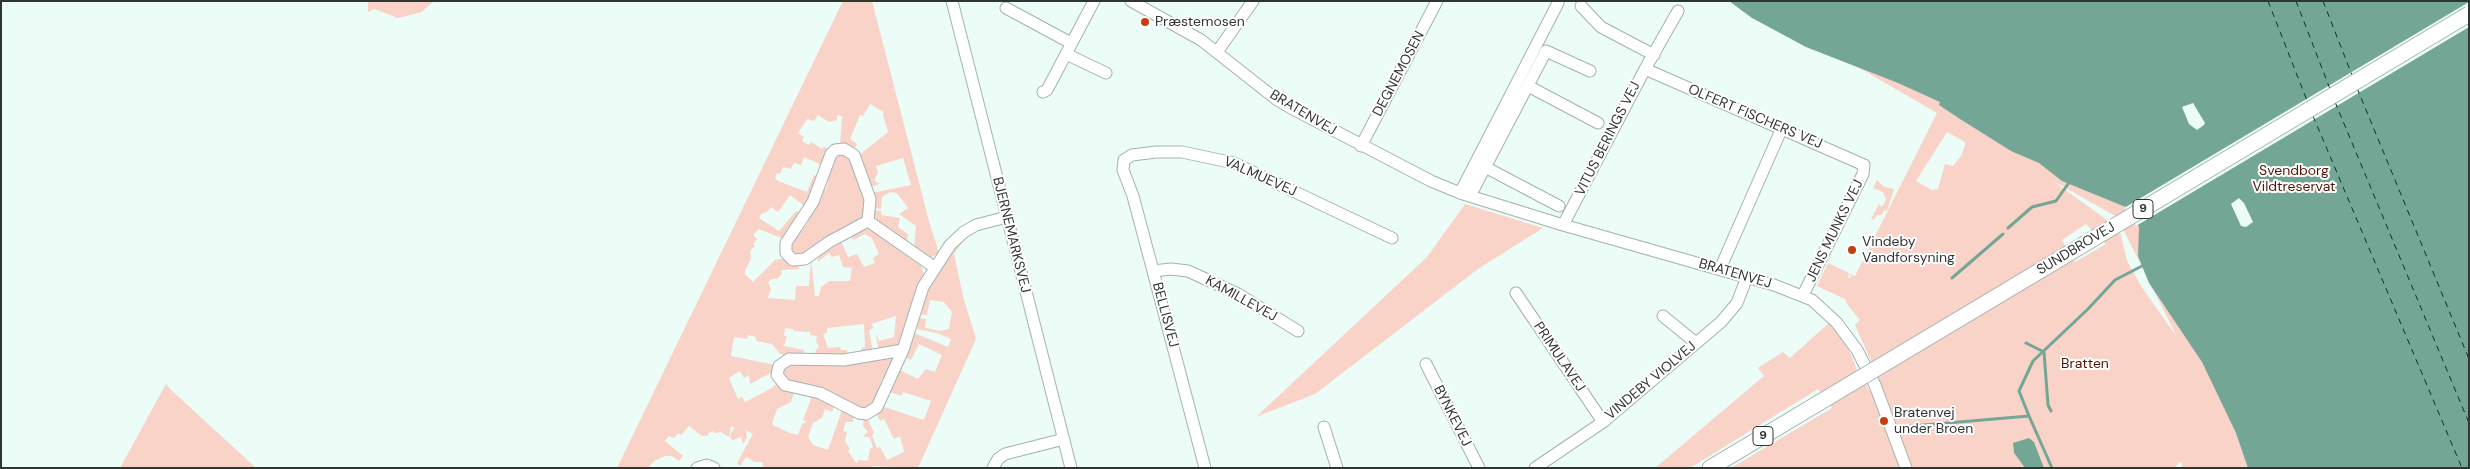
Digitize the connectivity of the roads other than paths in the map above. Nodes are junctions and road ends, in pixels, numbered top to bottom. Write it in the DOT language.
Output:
graph roads {
  1 [pos="952,1"];
  2 [pos="1094,1"];
  3 [pos="1131,1"];
  4 [pos="1437,1"];
  5 [pos="1249,3"];
  6 [pos="1558,3"];
  7 [pos="1581,6"];
  8 [pos="1006,8"];
  9 [pos="1678,11"];
  10 [pos="2469,14"];
  11 [pos="1071,43"];
  12 [pos="1217,52"];
  13 [pos="1066,54"];
  14 [pos="1654,55"];
  15 [pos="1644,69"];
  16 [pos="1590,72"];
  17 [pos="1106,74"];
  18 [pos="1528,86"];
  19 [pos="1043,92"];
  20 [pos="1598,123"];
  21 [pos="1782,128"];
  22 [pos="1361,146"];
  23 [pos="1123,163"];
  24 [pos="1864,166"];
  25 [pos="1485,168"];
  26 [pos="1465,194"];
  27 [pos="1559,206"];
  28 [pos="1007,218"];
  29 [pos="868,221"];
  30 [pos="1564,225"];
  31 [pos="1392,238"];
  32 [pos="934,268"];
  33 [pos="1720,269"];
  34 [pos="1153,271"];
  35 [pos="1747,277"];
  36 [pos="1516,293"];
  37 [pos="1803,295"];
  38 [pos="1663,316"];
  39 [pos="1298,332"];
  40 [pos="1696,344"];
  41 [pos="903,350"];
  42 [pos="1426,364"];
  43 [pos="1603,422"];
  44 [pos="1324,427"];
  45 [pos="1064,439"];
  46 [pos="697,468"];
  47 [pos="714,468"];
  48 [pos="993,468"];
  49 [pos="1071,468"];
  50 [pos="1204,468"];
  51 [pos="1337,468"];
  52 [pos="1479,468"];
  53 [pos="1535,468"];
  54 [pos="1710,468"];
  55 [pos="1906,468"];
  1 -- 28 [label="street, BJERNEMARKSVEJ"];
  2 -- 11 [label="street"];
  3 -- 12 [label="street, BRATENVEJ"];
  4 -- 22 [label="street, DEGNEMOSEN"];
  5 -- 12 [label="street"];
  6 -- 26 [label="street"];
  7 -- 14 [label="street"];
  8 -- 11 [label="street"];
  9 -- 14 [label="street, VITUS BERINGS VEJ"];
  10 -- 54 [label="main road, SUNDBROVEJ / 9, bridge"];
  11 -- 13 [label="street"];
  12 -- 22 [label="street, BRATENVEJ"];
  13 -- 17 [label="street"];
  13 -- 19 [label="street"];
  14 -- 15 [label="street, VITUS BERINGS VEJ"];
  15 -- 21 [label="street, OLFERT FISCHERS VEJ"];
  15 -- 30 [label="street, VITUS BERINGS VEJ"];
  16 -- 18 [label="street"];
  18 -- 20 [label="street"];
  18 -- 25 [label="street"];
  21 -- 24 [label="street, OLFERT FISCHERS VEJ"];
  21 -- 33 [label="street"];
  22 -- 26 [label="street, BRATENVEJ"];
  23 -- 31 [label="street, VALMUEVEJ"];
  23 -- 34 [label="street, BELLISVEJ"];
  24 -- 37 [label="street, JENS MUNKS VEJ"];
  25 -- 26 [label="street"];
  25 -- 27 [label="street"];
  26 -- 30 [label="street, BRATENVEJ"];
  28 -- 32 [label="street"];
  28 -- 45 [label="street, BJERNEMARKSVEJ"];
  29 -- 29 [label="street"];
  29 -- 32 [label="street"];
  30 -- 33 [label="street, BRATENVEJ"];
  32 -- 41 [label="street"];
  33 -- 35 [label="street, BRATENVEJ"];
  34 -- 39 [label="street, KAMILLEVEJ"];
  34 -- 50 [label="street, BELLISVEJ"];
  35 -- 37 [label="street, BRATENVEJ"];
  35 -- 40 [label="street, VINDEBY VIOLVEJ"];
  36 -- 43 [label="street, PRIMULAVEJ"];
  37 -- 55 [label="street, BRATENVEJ"];
  38 -- 40 [label="street"];
  40 -- 43 [label="street, VINDEBY VIOLVEJ"];
  41 -- 41 [label="street"];
  42 -- 52 [label="street, BYNKEVEJ"];
  43 -- 53 [label="street, VINDEBY VIOLVEJ"];
  44 -- 51 [label="street"];
  45 -- 48 [label="street"];
  45 -- 49 [label="street, BJERNEMARKSVEJ"];
  46 -- 47 [label="street"];
}
